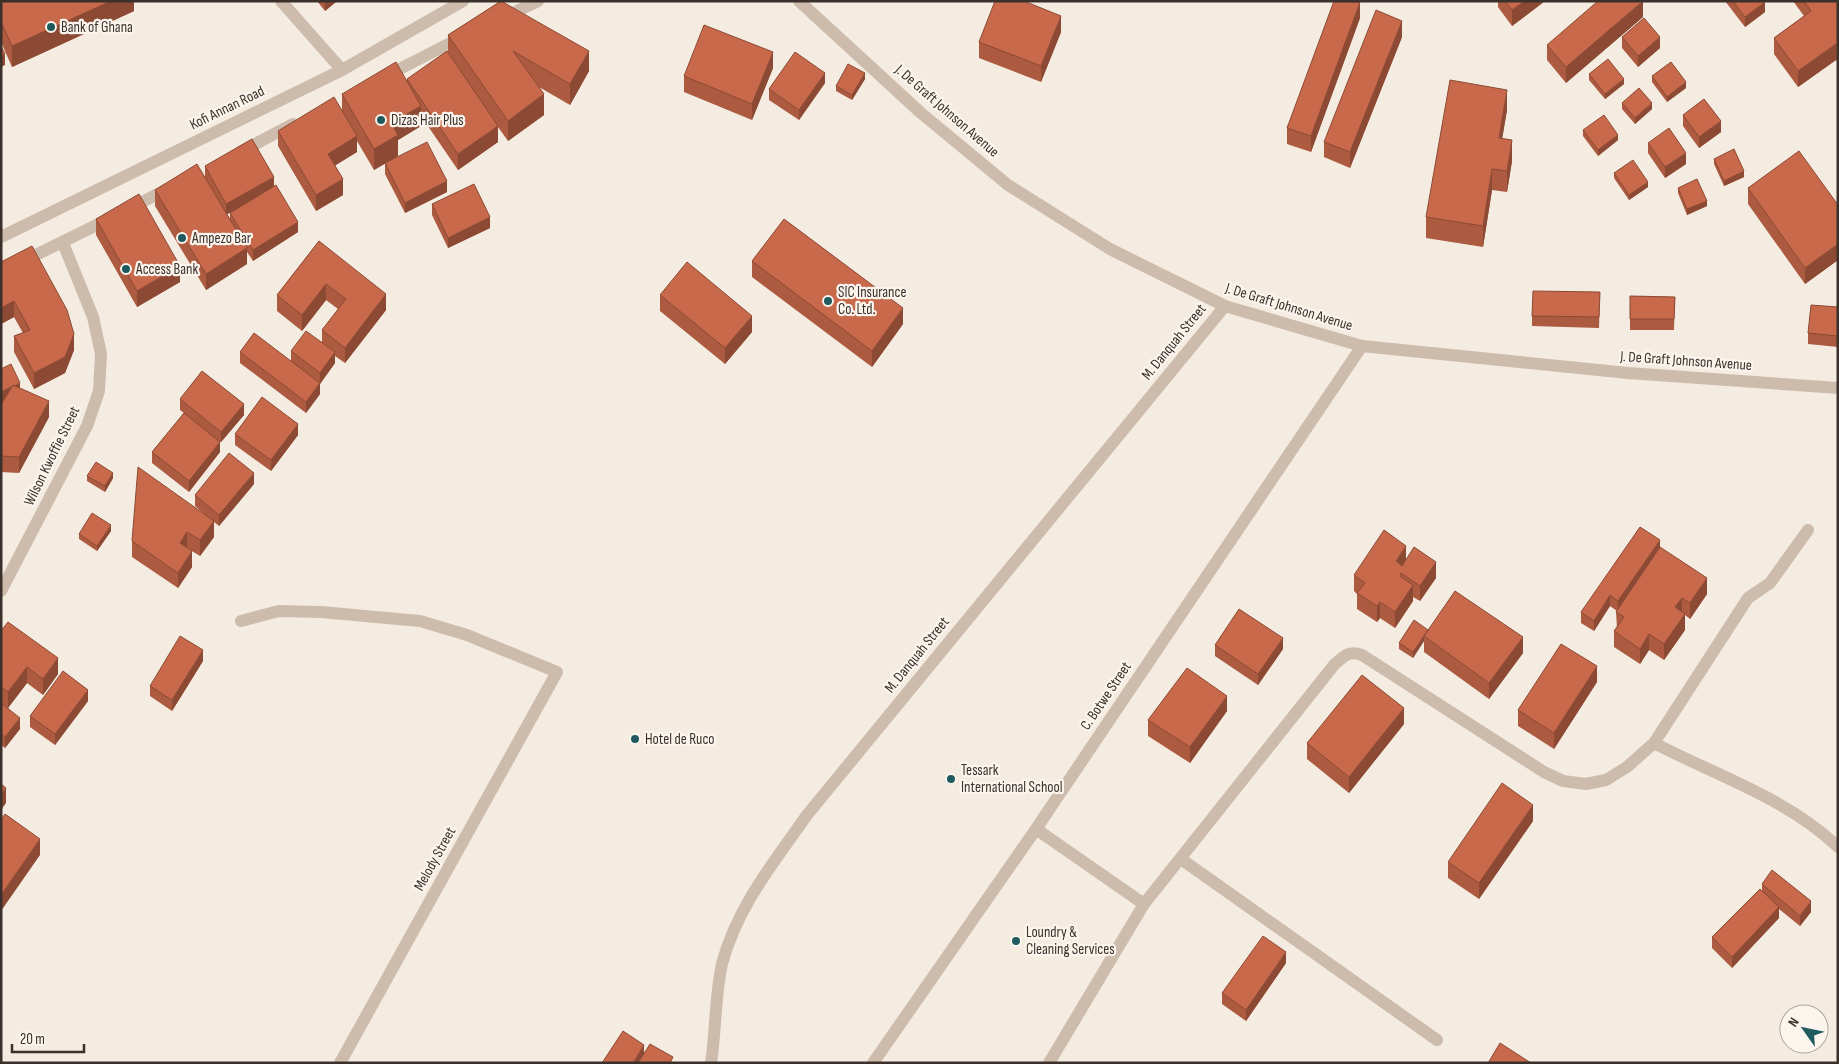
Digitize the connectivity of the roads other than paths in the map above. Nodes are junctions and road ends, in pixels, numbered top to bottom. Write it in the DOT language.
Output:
graph roads {
  1 [pos="282,1"];
  2 [pos="463,1"];
  3 [pos="538,1"];
  4 [pos="799,1"];
  5 [pos="494,22"];
  6 [pos="476,30"];
  7 [pos="342,70"];
  8 [pos="371,84"];
  9 [pos="300,120"];
  10 [pos="230,157"];
  11 [pos="177,184"];
  12 [pos="1,237"];
  13 [pos="63,243"];
  14 [pos="1,272"];
  15 [pos="1226,306"];
  16 [pos="1362,346"];
  17 [pos="1838,388"];
  18 [pos="1808,530"];
  19 [pos="1,592"];
  20 [pos="241,621"];
  21 [pos="1654,743"];
  22 [pos="1036,829"];
  23 [pos="1838,847"];
  24 [pos="1181,859"];
  25 [pos="1144,904"];
  26 [pos="1437,1040"];
  27 [pos="340,1063"];
  28 [pos="711,1063"];
  29 [pos="873,1063"];
  30 [pos="1050,1063"];
  1 -- 7 [label="street"];
  2 -- 7 [label="street, Kofi Annan Road"];
  3 -- 5 [label="street"];
  4 -- 15 [label="street, J. De Graft Johnson Avenue"];
  6 -- 8 [label="street"];
  7 -- 12 [label="street, Kofi Annan Road"];
  9 -- 10 [label="street"];
  11 -- 13 [label="street"];
  13 -- 14 [label="street"];
  13 -- 19 [label="street, Wilson Kwoffie Street"];
  15 -- 16 [label="street, J. De Graft Johnson Avenue"];
  15 -- 28 [label="street, M. Danquah Street"];
  16 -- 17 [label="street, J. De Graft Johnson Avenue"];
  16 -- 22 [label="street, C. Botwe Street"];
  18 -- 21 [label="street"];
  20 -- 27 [label="street, Melody Street"];
  21 -- 23 [label="street"];
  21 -- 24 [label="street"];
  22 -- 25 [label="street"];
  22 -- 29 [label="street, C. Botwe Street"];
  24 -- 25 [label="street"];
  24 -- 26 [label="street"];
  25 -- 30 [label="street"];
}
